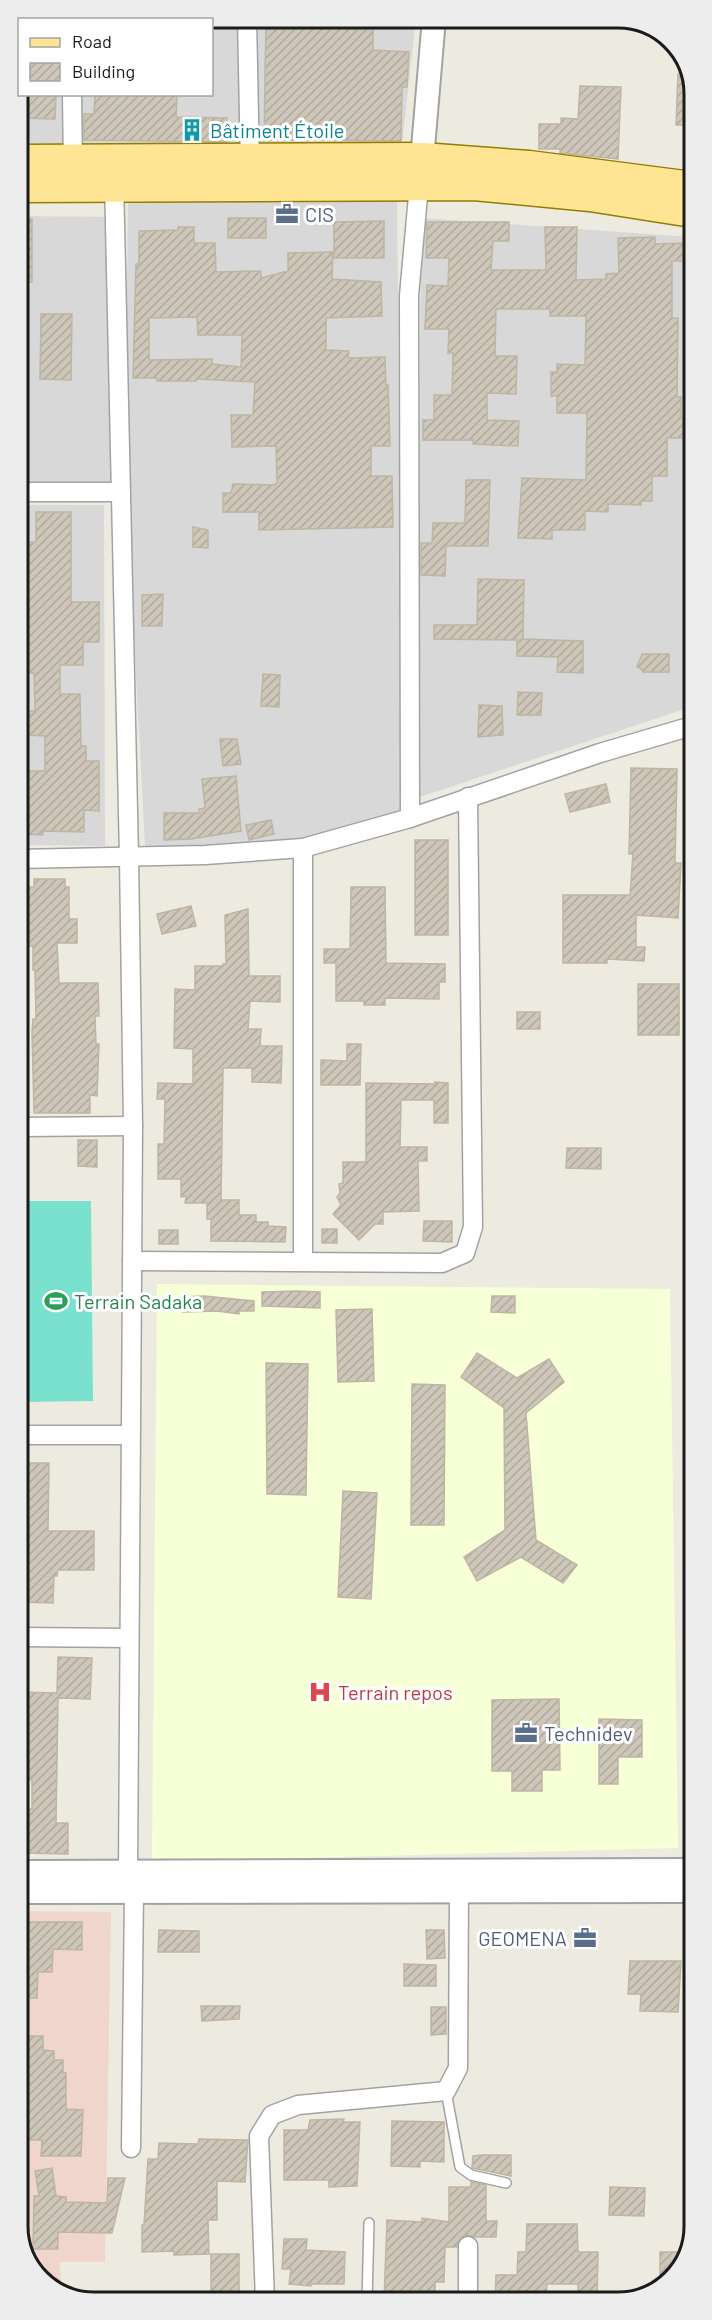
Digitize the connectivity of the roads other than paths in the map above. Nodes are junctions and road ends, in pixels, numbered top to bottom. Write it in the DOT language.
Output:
graph roads {
  1 [pos="247,28"];
  2 [pos="433,29"];
  3 [pos="72,96"];
  4 [pos="28,162"];
  5 [pos="421,171"];
  6 [pos="250,172"];
  7 [pos="73,173"];
  8 [pos="114,173"];
  9 [pos="28,184"];
  10 [pos="684,186"];
  11 [pos="684,211"];
  12 [pos="28,492"];
  13 [pos="120,492"];
  14 [pos="684,728"];
  15 [pos="468,797"];
  16 [pos="410,818"];
  17 [pos="303,848"];
  18 [pos="129,856"];
  19 [pos="28,859"];
  20 [pos="133,1126"];
  21 [pos="28,1127"];
  22 [pos="303,1260"];
  23 [pos="132,1261"];
  24 [pos="28,1435"];
  25 [pos="130,1435"];
  26 [pos="28,1637"];
  27 [pos="129,1638"];
  28 [pos="684,1870"];
  29 [pos="28,1873"];
  30 [pos="131,1882"];
  31 [pos="28,1891"];
  32 [pos="684,1891"];
  33 [pos="459,1892"];
  34 [pos="446,2091"];
  35 [pos="131,2148"];
  36 [pos="506,2183"];
  37 [pos="369,2223"];
  38 [pos="468,2246"];
  39 [pos="265,2291"];
  40 [pos="367,2292"];
  41 [pos="468,2292"];
  1 -- 6 [label="street"];
  2 -- 5 [label="street"];
  3 -- 7 [label="street"];
  4 -- 7 [label="main road"];
  5 -- 6 [label="main road"];
  5 -- 10 [label="main road"];
  5 -- 11 [label="main road"];
  5 -- 16 [label="street"];
  6 -- 8 [label="main road"];
  7 -- 8 [label="main road"];
  7 -- 9 [label="main road"];
  8 -- 13 [label="street"];
  12 -- 13 [label="street"];
  13 -- 18 [label="street"];
  14 -- 15 [label="street"];
  15 -- 16 [label="street"];
  15 -- 22 [label="street"];
  16 -- 17 [label="street"];
  17 -- 18 [label="street"];
  17 -- 22 [label="street"];
  18 -- 19 [label="street"];
  18 -- 20 [label="street"];
  20 -- 21 [label="street"];
  20 -- 23 [label="street"];
  22 -- 23 [label="street"];
  23 -- 25 [label="street"];
  24 -- 25 [label="street"];
  25 -- 27 [label="street"];
  26 -- 27 [label="street"];
  27 -- 30 [label="street"];
  28 -- 30 [label="street"];
  29 -- 30 [label="street"];
  30 -- 31 [label="street"];
  30 -- 33 [label="street"];
  30 -- 35 [label="street"];
  32 -- 33 [label="street"];
  33 -- 34 [label="street"];
  34 -- 36 [label="lane"];
  34 -- 39 [label="street"];
  37 -- 40 [label="lane"];
  38 -- 41 [label="street"];
}
